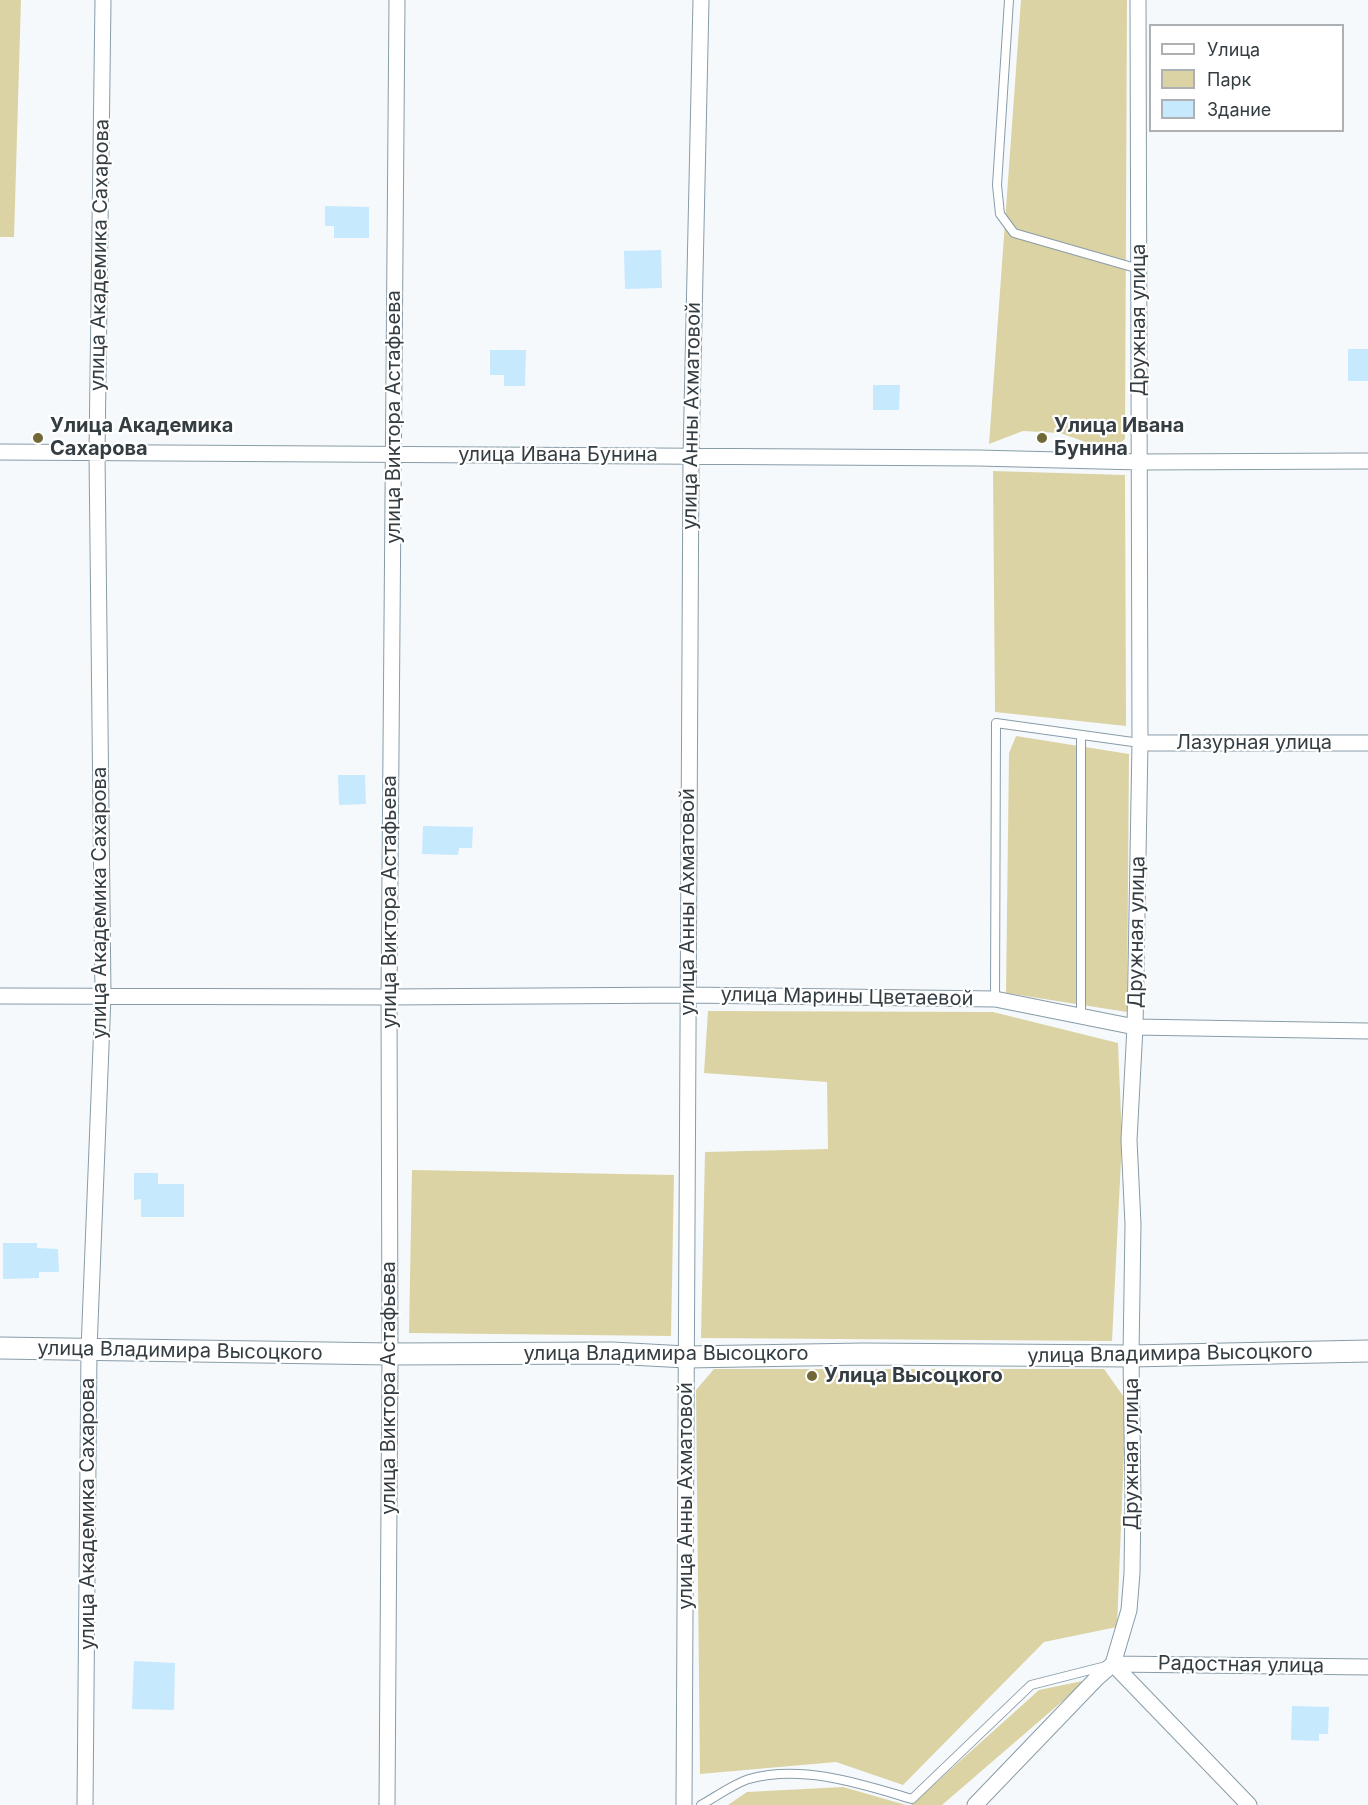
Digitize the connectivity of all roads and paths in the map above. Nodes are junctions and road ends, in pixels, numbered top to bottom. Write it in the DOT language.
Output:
graph roads {
  1 [pos="103,0"];
  2 [pos="397,0"];
  3 [pos="701,0"];
  4 [pos="1010,0"];
  5 [pos="1138,0"];
  6 [pos="1139,269"];
  7 [pos="0,452"];
  8 [pos="97,453"];
  9 [pos="393,454"];
  10 [pos="691,456"];
  11 [pos="1368,461"];
  12 [pos="1140,462"];
  13 [pos="1081,735"];
  14 [pos="1140,743"];
  15 [pos="1368,743"];
  16 [pos="687,995"];
  17 [pos="0,996"];
  18 [pos="103,996"];
  19 [pos="389,997"];
  20 [pos="995,999"];
  21 [pos="1081,1016"];
  22 [pos="1135,1027"];
  23 [pos="1368,1030"];
  24 [pos="0,1348"];
  25 [pos="89,1349"];
  26 [pos="1368,1352"];
  27 [pos="390,1353"];
  28 [pos="1131,1356"];
  29 [pos="686,1358"];
  30 [pos="1113,1664"];
  31 [pos="1368,1666"];
  32 [pos="85,1805"];
  33 [pos="387,1805"];
  34 [pos="684,1805"];
  35 [pos="700,1805"];
  36 [pos="975,1805"];
  37 [pos="1249,1805"];
  1 -- 8 [label="street, улица Академика Сахарова"];
  2 -- 9 [label="street, улица Виктора Астафьева"];
  3 -- 10 [label="street, улица Анны Ахматовой"];
  4 -- 6 [label="lane"];
  5 -- 6 [label="street, Дружная улица"];
  6 -- 12 [label="street, Дружная улица"];
  7 -- 8 [label="street, улица Ивана Бунина"];
  8 -- 9 [label="street, улица Ивана Бунина"];
  8 -- 18 [label="street, улица Академика Сахарова"];
  9 -- 10 [label="street, улица Ивана Бунина"];
  9 -- 19 [label="street, улица Виктора Астафьева"];
  10 -- 12 [label="street, улица Ивана Бунина"];
  10 -- 16 [label="street, улица Анны Ахматовой"];
  11 -- 12 [label="street, улица Ивана Бунина"];
  12 -- 14 [label="street, Дружная улица"];
  13 -- 14 [label="lane"];
  13 -- 20 [label="lane"];
  13 -- 21 [label="lane"];
  14 -- 15 [label="street, Лазурная улица"];
  14 -- 22 [label="street, Дружная улица"];
  16 -- 19 [label="street, улица Марины Цветаевой"];
  16 -- 20 [label="street, улица Марины Цветаевой"];
  16 -- 29 [label="street, улица Анны Ахматовой"];
  17 -- 18 [label="street, улица Марины Цветаевой"];
  18 -- 19 [label="street, улица Марины Цветаевой"];
  18 -- 25 [label="street, улица Академика Сахарова"];
  19 -- 27 [label="street, улица Виктора Астафьева"];
  20 -- 21 [label="street, улица Марины Цветаевой"];
  21 -- 22 [label="street, улица Марины Цветаевой"];
  22 -- 23 [label="street, улица Марины Цветаевой"];
  22 -- 28 [label="street, Дружная улица"];
  24 -- 25 [label="street, улица Владимира Высоцкого"];
  25 -- 27 [label="street, улица Владимира Высоцкого"];
  25 -- 32 [label="street, улица Академика Сахарова"];
  26 -- 28 [label="street, улица Владимира Высоцкого"];
  27 -- 29 [label="street, улица Владимира Высоцкого"];
  27 -- 33 [label="street, улица Виктора Астафьева"];
  28 -- 29 [label="street, улица Владимира Высоцкого"];
  28 -- 30 [label="street, Дружная улица"];
  29 -- 34 [label="street, улица Анны Ахматовой"];
  30 -- 31 [label="street, Радостная улица"];
  30 -- 35 [label="lane"];
  30 -- 36 [label="street"];
  30 -- 37 [label="street"];
}
